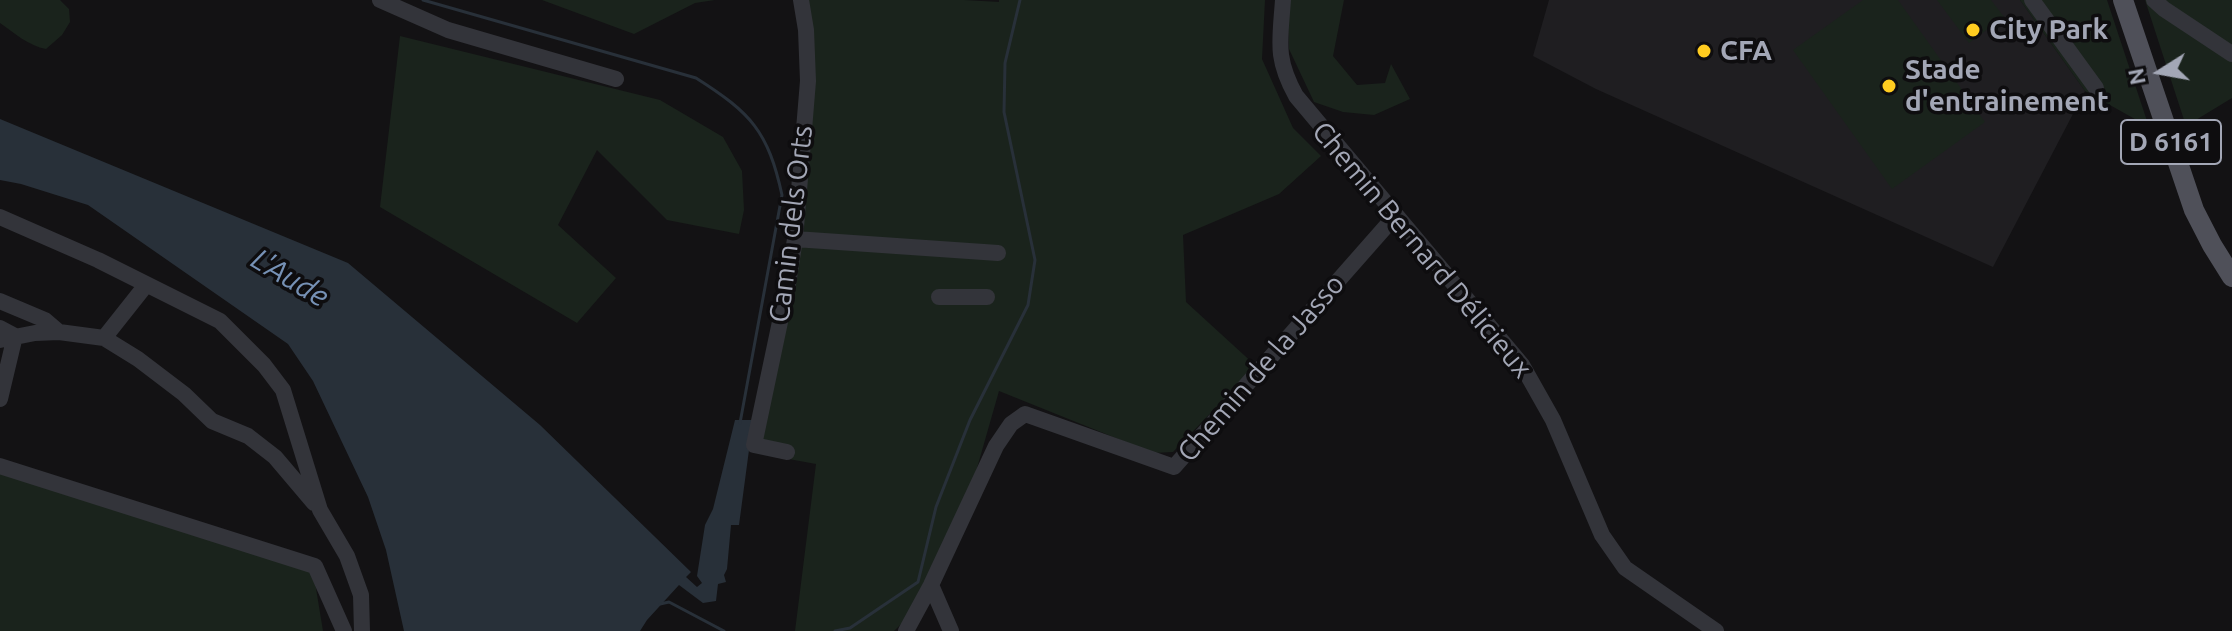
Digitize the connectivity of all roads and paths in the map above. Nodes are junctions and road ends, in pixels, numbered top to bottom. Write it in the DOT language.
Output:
graph roads {
  1 [pos="380,0"];
  2 [pos="801,0"];
  3 [pos="1283,0"];
  4 [pos="2032,0"];
  5 [pos="2123,0"];
  6 [pos="2154,0"];
  7 [pos="2232,54"];
  8 [pos="616,79"];
  9 [pos="2096,88"];
  10 [pos="1396,215"];
  11 [pos="0,217"];
  12 [pos="795,239"];
  13 [pos="998,253"];
  14 [pos="2232,277"];
  15 [pos="146,285"];
  16 [pos="939,297"];
  17 [pos="987,297"];
  18 [pos="0,301"];
  19 [pos="59,332"];
  20 [pos="5,335"];
  21 [pos="104,338"];
  22 [pos="0,399"];
  23 [pos="299,444"];
  24 [pos="787,452"];
  25 [pos="275,457"];
  26 [pos="0,466"];
  27 [pos="320,510"];
  28 [pos="931,585"];
  29 [pos="344,631"];
  30 [pos="362,631"];
  31 [pos="906,631"];
  32 [pos="951,631"];
  33 [pos="1716,631"];
  1 -- 8 [label="street"];
  2 -- 12 [label="street, Camin dels Orts"];
  3 -- 10 [label="street, Chemin Bernard Délicieux"];
  4 -- 9 [label="street"];
  5 -- 14 [label="main road, D 6161"];
  6 -- 7 [label="street"];
  10 -- 28 [label="street, Chemin de la Jasso"];
  10 -- 33 [label="street, Chemin Bernard Délicieux"];
  11 -- 15 [label="street"];
  12 -- 13 [label="street"];
  12 -- 24 [label="street, Camin dels Orts"];
  15 -- 21 [label="street"];
  15 -- 23 [label="street"];
  16 -- 17 [label="street"];
  18 -- 19 [label="street"];
  19 -- 20 [label="street"];
  19 -- 21 [label="street"];
  20 -- 22 [label="street"];
  21 -- 25 [label="street"];
  23 -- 25 [label="street"];
  23 -- 27 [label="street"];
  25 -- 27 [label="street"];
  26 -- 29 [label="street"];
  27 -- 30 [label="street"];
  28 -- 31 [label="street, Chemin de la Jasso"];
  28 -- 32 [label="street"];
}
